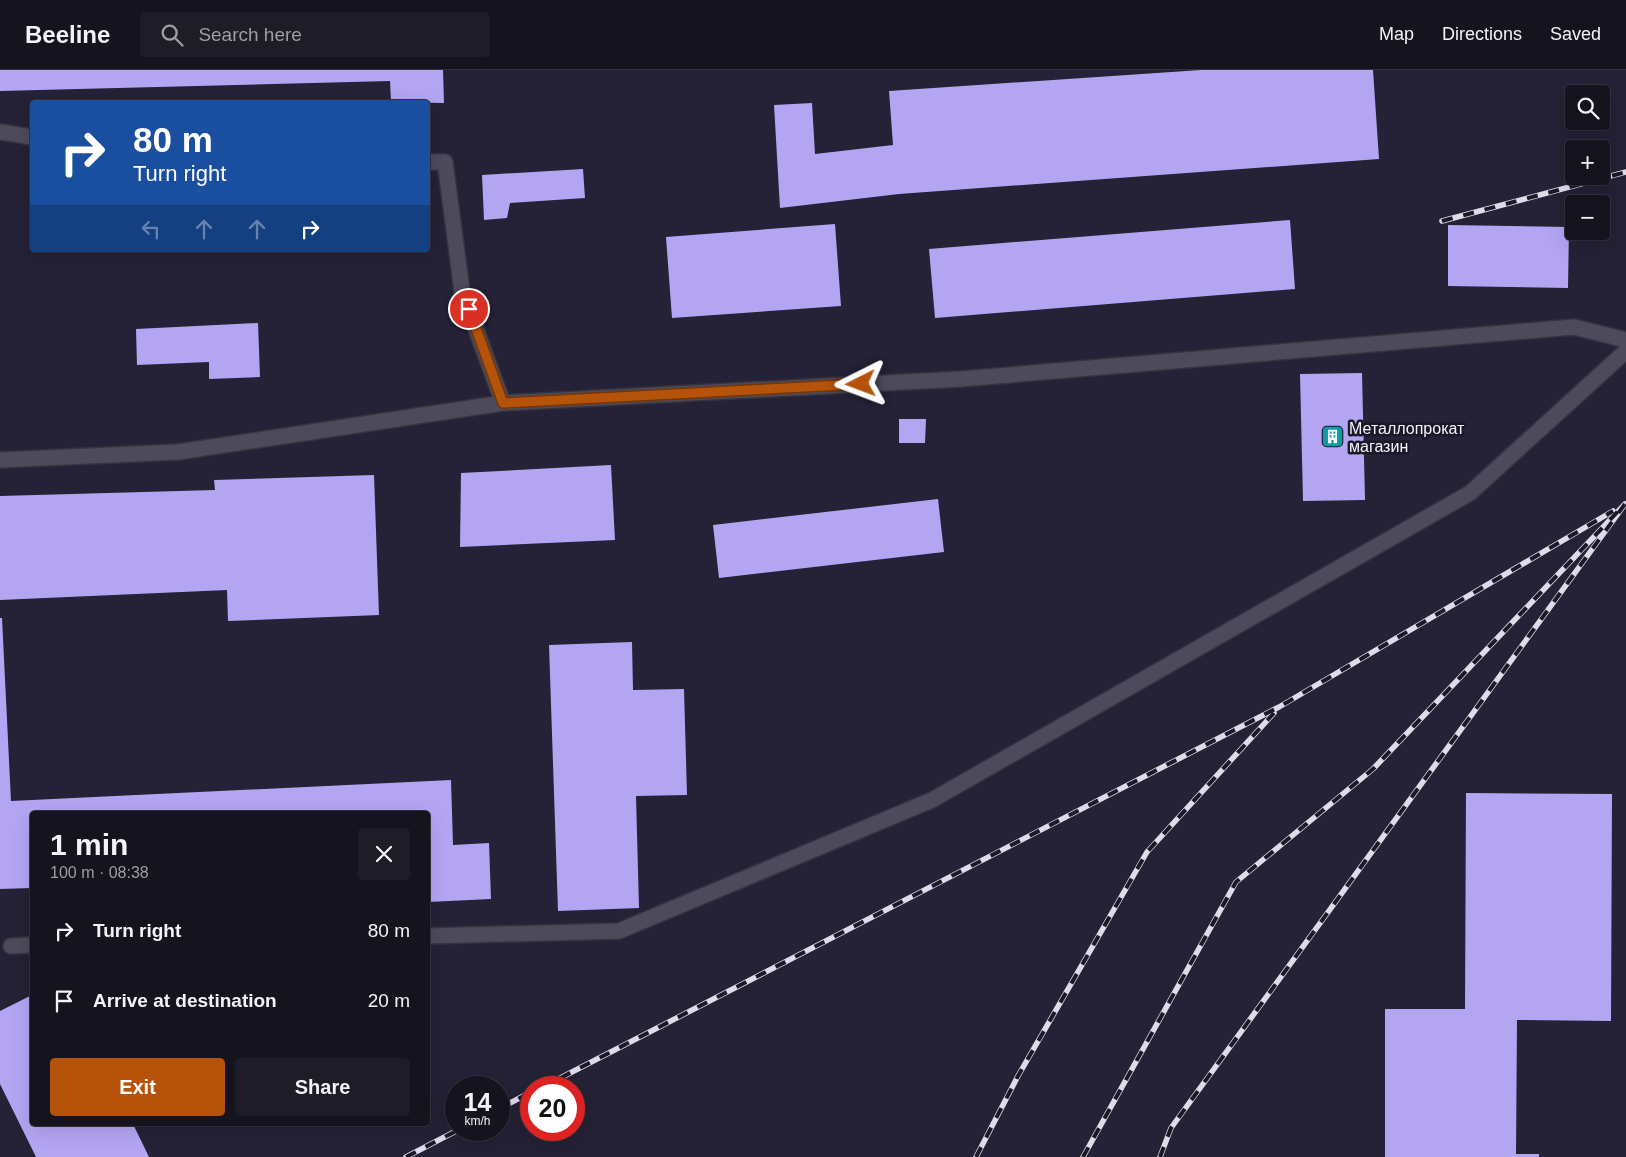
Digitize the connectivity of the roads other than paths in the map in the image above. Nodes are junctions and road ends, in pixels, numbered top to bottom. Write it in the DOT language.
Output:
graph roads {
  1 [pos="0,132"];
  2 [pos="30,137"];
  3 [pos="430,162"];
  4 [pos="1626,340"];
  5 [pos="1626,351"];
  6 [pos="503,403"];
  7 [pos="0,460"];
  8 [pos="430,936"];
  9 [pos="30,945"];
  10 [pos="12,946"];
  1 -- 2 [label="lane"];
  3 -- 6 [label="lane"];
  4 -- 6 [label="lane"];
  5 -- 8 [label="lane"];
  6 -- 7 [label="lane"];
  9 -- 10 [label="lane"];
}
